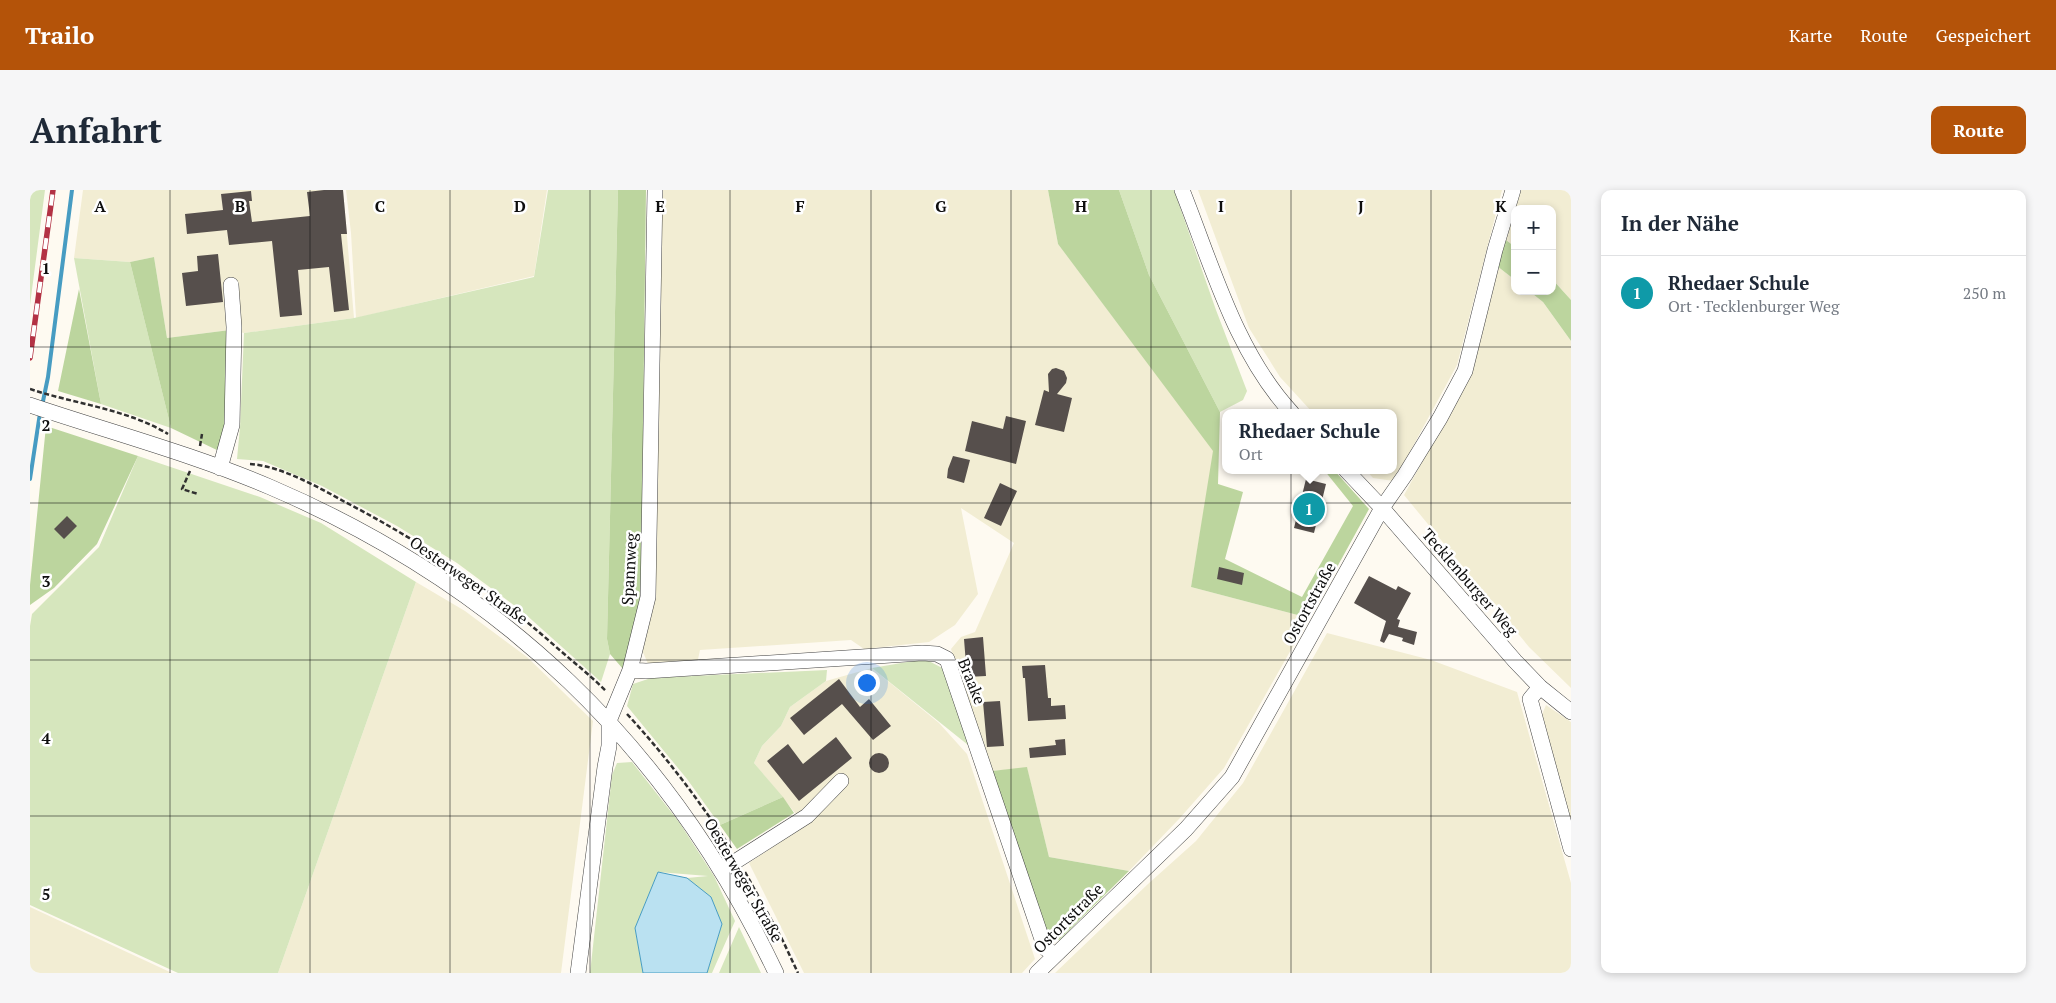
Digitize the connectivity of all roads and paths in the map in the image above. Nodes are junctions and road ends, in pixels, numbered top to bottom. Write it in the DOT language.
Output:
graph roads {
  1 [pos="655,190"];
  2 [pos="1182,190"];
  3 [pos="1513,190"];
  4 [pos="231,285"];
  5 [pos="30,388"];
  6 [pos="30,405"];
  7 [pos="1288,409"];
  8 [pos="202,434"];
  9 [pos="175,438"];
  10 [pos="200,446"];
  11 [pos="246,463"];
  12 [pos="191,468"];
  13 [pos="220,468"];
  14 [pos="1350,474"];
  15 [pos="198,494"];
  16 [pos="1382,508"];
  17 [pos="630,670"];
  18 [pos="1540,687"];
  19 [pos="617,702"];
  20 [pos="1571,712"];
  21 [pos="609,720"];
  22 [pos="841,781"];
  23 [pos="1571,849"];
  24 [pos="738,859"];
  25 [pos="722,870"];
  26 [pos="1055,955"];
  27 [pos="578,973"];
  28 [pos="776,973"];
  29 [pos="798,973"];
  30 [pos="1037,973"];
  1 -- 17 [label="street, Spannweg"];
  2 -- 7 [label="street"];
  3 -- 16 [label="street, Ostortstraße"];
  4 -- 13 [label="street"];
  5 -- 9 [label="path"];
  6 -- 13 [label="street, Oesterweger Straße"];
  8 -- 10 [label="path"];
  11 -- 19 [label="path"];
  12 -- 15 [label="path"];
  13 -- 21 [label="street, Oesterweger Straße"];
  14 -- 16 [label="street, Tecklenburger Weg"];
  16 -- 18 [label="street, Tecklenburger Weg"];
  16 -- 26 [label="street, Ostortstraße"];
  17 -- 19 [label="street, Spannweg"];
  17 -- 26 [label="street, Braake"];
  18 -- 20 [label="street, Tecklenburger Weg"];
  18 -- 23 [label="street"];
  19 -- 21 [label="street, Spannweg"];
  19 -- 24 [label="path"];
  21 -- 25 [label="street, Oesterweger Straße"];
  21 -- 27 [label="street, Spannweg"];
  22 -- 24 [label="street"];
  24 -- 25 [label="street"];
  24 -- 29 [label="path"];
  25 -- 28 [label="street, Oesterweger Straße"];
  26 -- 30 [label="street, Ostortstraße"];
}
